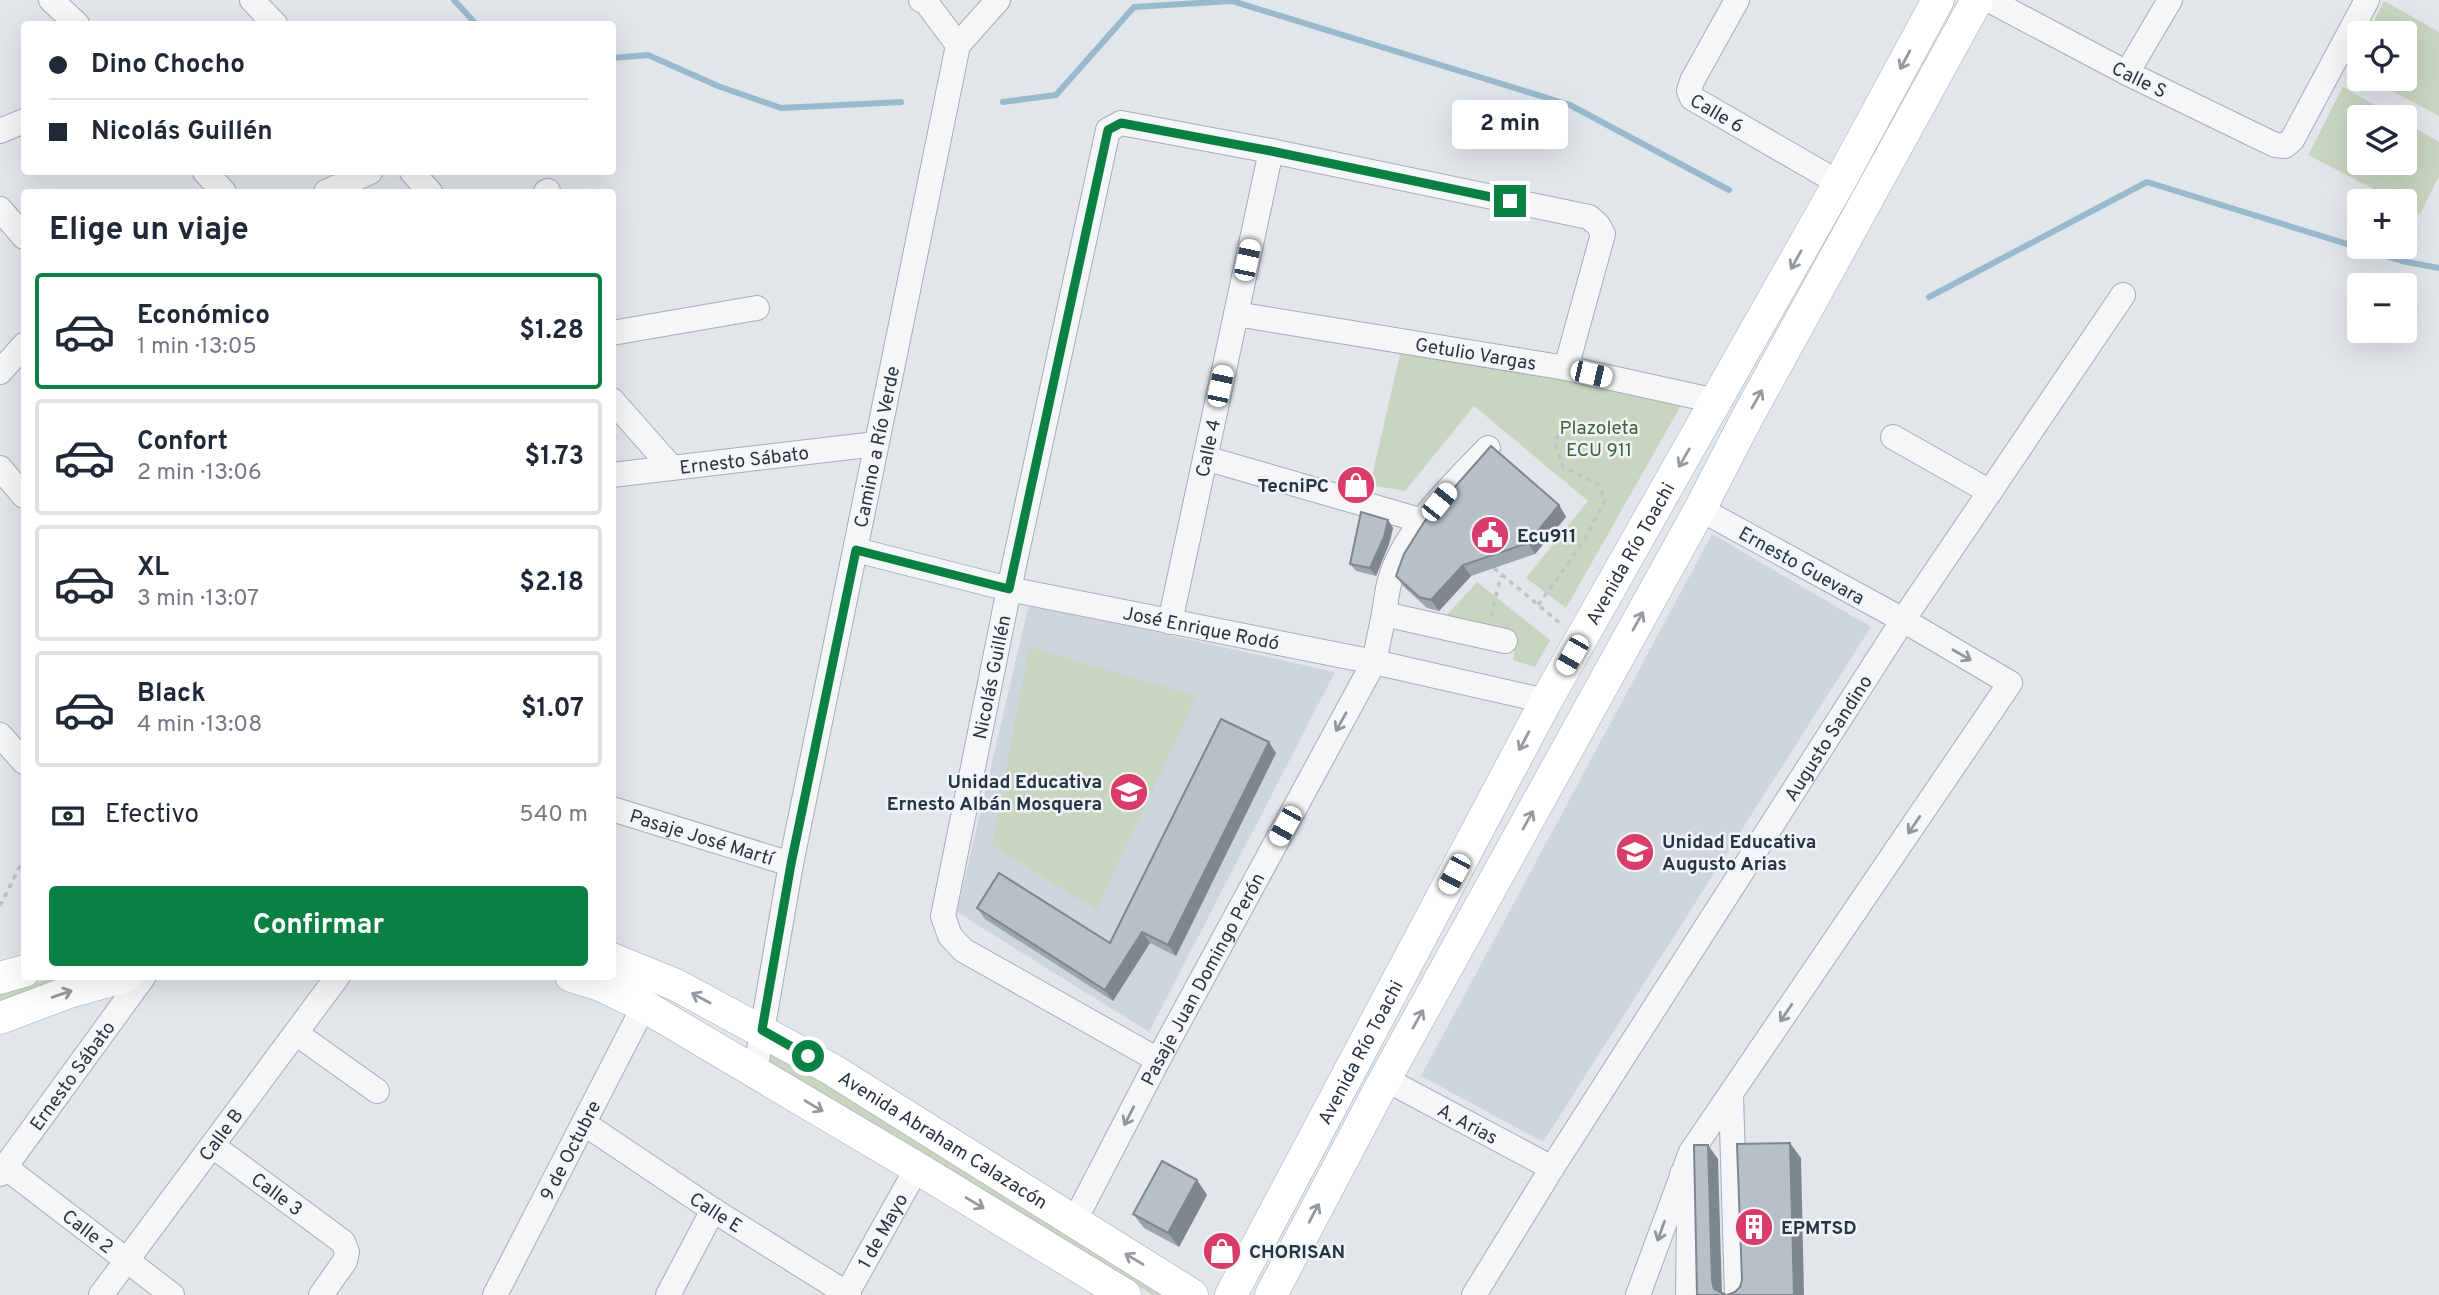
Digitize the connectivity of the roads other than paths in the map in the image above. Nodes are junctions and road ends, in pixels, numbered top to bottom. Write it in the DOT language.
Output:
graph roads {
  1 [pos="252,0"];
  2 [pos="921,0"];
  3 [pos="998,0"];
  4 [pos="1737,0"];
  5 [pos="1938,0"];
  6 [pos="1977,0"];
  7 [pos="1989,0"];
  8 [pos="2170,0"];
  9 [pos="2367,0"];
  10 [pos="272,21"];
  11 [pos="958,45"];
  12 [pos="2127,73"];
  13 [pos="21,122"];
  14 [pos="0,131"];
  15 [pos="1271,151"];
  16 [pos="208,175"];
  17 [pos="363,175"];
  18 [pos="415,175"];
  19 [pos="1839,183"];
  20 [pos="221,189"];
  21 [pos="333,189"];
  22 [pos="427,189"];
  23 [pos="0,209"];
  24 [pos="21,234"];
  25 [pos="2123,295"];
  26 [pos="757,308"];
  27 [pos="1236,314"];
  28 [pos="616,331"];
  29 [pos="21,348"];
  30 [pos="1566,368"];
  31 [pos="0,372"];
  32 [pos="1716,401"];
  33 [pos="616,405"];
  34 [pos="1893,437"];
  35 [pos="876,444"];
  36 [pos="1488,448"];
  37 [pos="1205,458"];
  38 [pos="0,468"];
  39 [pos="672,468"];
  40 [pos="616,475"];
  41 [pos="21,492"];
  42 [pos="1990,492"];
  43 [pos="1700,509"];
  44 [pos="1423,521"];
  45 [pos="856,550"];
  46 [pos="1009,589"];
  47 [pos="1384,614"];
  48 [pos="1903,620"];
  49 [pos="1170,622"];
  50 [pos="1496,635"];
  51 [pos="1374,662"];
  52 [pos="1546,701"];
  53 [pos="0,735"];
  54 [pos="21,759"];
  55 [pos="616,810"];
  56 [pos="791,864"];
  57 [pos="616,960"];
  58 [pos="21,972"];
  59 [pos="0,978"];
  60 [pos="111,980"];
  61 [pos="141,980"];
  62 [pos="335,980"];
  63 [pos="583,980"];
  64 [pos="644,1006"];
  65 [pos="0,1018"];
  66 [pos="762,1030"];
  67 [pos="297,1034"];
  68 [pos="1158,1060"];
  69 [pos="755,1072"];
  70 [pos="1385,1079"];
  71 [pos="377,1091"];
  72 [pos="1731,1094"];
  73 [pos="585,1124"];
  74 [pos="213,1146"];
  75 [pos="917,1168"];
  76 [pos="1552,1168"];
  77 [pos="3,1171"];
  78 [pos="1682,1174"];
  79 [pos="713,1210"];
  80 [pos="1073,1223"];
  81 [pos="127,1261"];
  82 [pos="102,1295"];
  83 [pos="172,1295"];
  84 [pos="321,1295"];
  85 [pos="495,1295"];
  86 [pos="668,1295"];
  87 [pos="847,1295"];
  88 [pos="1125,1295"];
  89 [pos="1192,1295"];
  90 [pos="1231,1295"];
  91 [pos="1271,1295"];
  92 [pos="1474,1295"];
  93 [pos="1638,1295"];
  94 [pos="1688,1295"];
  95 [pos="1737,1295"];
  1 -- 10 [label="street"];
  2 -- 11 [label="street"];
  3 -- 11 [label="street"];
  4 -- 19 [label="street, Calle 6"];
  5 -- 19 [label="main road, Avenida Río Toachi, one-way"];
  43 -- 6 [label="main road, Avenida Río Toachi, one-way"];
  7 -- 12 [label="street, Calle S"];
  8 -- 12 [label="street"];
  9 -- 12 [label="street, Calle S"];
  11 -- 35 [label="street, Camino a Río Verde"];
  13 -- 14 [label="street"];
  15 -- 27 [label="street, Calle 4"];
  15 -- 30 [label="street, Nicolás Guillén"];
  15 -- 46 [label="street, Nicolás Guillén"];
  16 -- 20 [label="street"];
  17 -- 21 [label="street"];
  18 -- 22 [label="street"];
  19 -- 32 [label="main road, Avenida Río Toachi, one-way"];
  23 -- 24 [label="street"];
  25 -- 42 [label="street, Augusto Sandino"];
  26 -- 28 [label="street"];
  27 -- 30 [label="street, Getulio Vargas"];
  27 -- 37 [label="street, Calle 4"];
  29 -- 31 [label="street"];
  30 -- 32 [label="street, Getulio Vargas"];
  32 -- 52 [label="main road, Avenida Río Toachi, one-way"];
  33 -- 39 [label="street"];
  34 -- 42 [label="street"];
  35 -- 39 [label="street, Ernesto Sábato"];
  35 -- 45 [label="street, Camino a Río Verde"];
  36 -- 44 [label="street, Pasaje Juan Domingo Perón"];
  37 -- 44 [label="street"];
  37 -- 49 [label="street, Calle 4"];
  38 -- 41 [label="street"];
  39 -- 40 [label="street, Ernesto Sábato"];
  42 -- 48 [label="street, Augusto Sandino"];
  43 -- 48 [label="street, Ernesto Guevara"];
  70 -- 43 [label="main road, Avenida Río Toachi, one-way"];
  44 -- 47 [label="street, Pasaje Juan Domingo Perón"];
  45 -- 46 [label="street, José Enrique Rodó"];
  45 -- 56 [label="street, Camino a Río Verde"];
  46 -- 49 [label="street, José Enrique Rodó"];
  46 -- 68 [label="street, Nicolás Guillén"];
  47 -- 50 [label="street"];
  47 -- 51 [label="street, Pasaje Juan Domingo Perón"];
  48 -- 72 [label="street, Ernesto Guevara, one-way"];
  48 -- 76 [label="street, Augusto Sandino"];
  49 -- 51 [label="street, José Enrique Rodó"];
  51 -- 52 [label="street, José Enrique Rodó"];
  51 -- 68 [label="street, Pasaje Juan Domingo Perón, one-way"];
  52 -- 90 [label="main road, Avenida Río Toachi, one-way"];
  53 -- 54 [label="street"];
  55 -- 56 [label="street, Pasaje José Martí"];
  56 -- 66 [label="street, Camino a Río Verde"];
  66 -- 57 [label="main road, Avenida Abraham Calazacón, one-way"];
  58 -- 59 [label="main road"];
  65 -- 60 [label="main road, one-way"];
  61 -- 77 [label="street, Ernesto Sábato"];
  62 -- 67 [label="street, Calle B"];
  63 -- 64 [label="main road, Avenida Abraham Calazacón"];
  64 -- 69 [label="main road, Avenida Abraham Calazacón"];
  64 -- 73 [label="street, 9 de Octubre"];
  66 -- 69 [label="street, Camino a Río Verde"];
  66 -- 80 [label="main road, Avenida Abraham Calazacón"];
  67 -- 71 [label="street"];
  67 -- 74 [label="street, Calle B"];
  68 -- 80 [label="street, Pasaje Juan Domingo Perón, one-way"];
  69 -- 75 [label="main road, Avenida Abraham Calazacón, one-way"];
  70 -- 76 [label="street, A. Arias"];
  91 -- 70 [label="main road, Avenida Río Toachi, one-way"];
  72 -- 78 [label="street"];
  72 -- 95 [label="street"];
  73 -- 79 [label="street, Calle E"];
  73 -- 85 [label="street, 9 de Octubre"];
  74 -- 81 [label="street, Calle B"];
  74 -- 84 [label="street, Calle 3"];
  75 -- 87 [label="street, 1 de Mayo"];
  75 -- 88 [label="main road, Avenida Abraham Calazacón, one-way"];
  76 -- 92 [label="street, Augusto Sandino"];
  77 -- 81 [label="street, Calle 2"];
  78 -- 93 [label="street, one-way"];
  78 -- 94 [label="street"];
  79 -- 86 [label="street"];
  79 -- 87 [label="street, Calle E"];
  89 -- 80 [label="main road, Avenida Abraham Calazacón, one-way"];
  81 -- 82 [label="street, Calle B"];
  81 -- 83 [label="street, Calle 2"];
}
